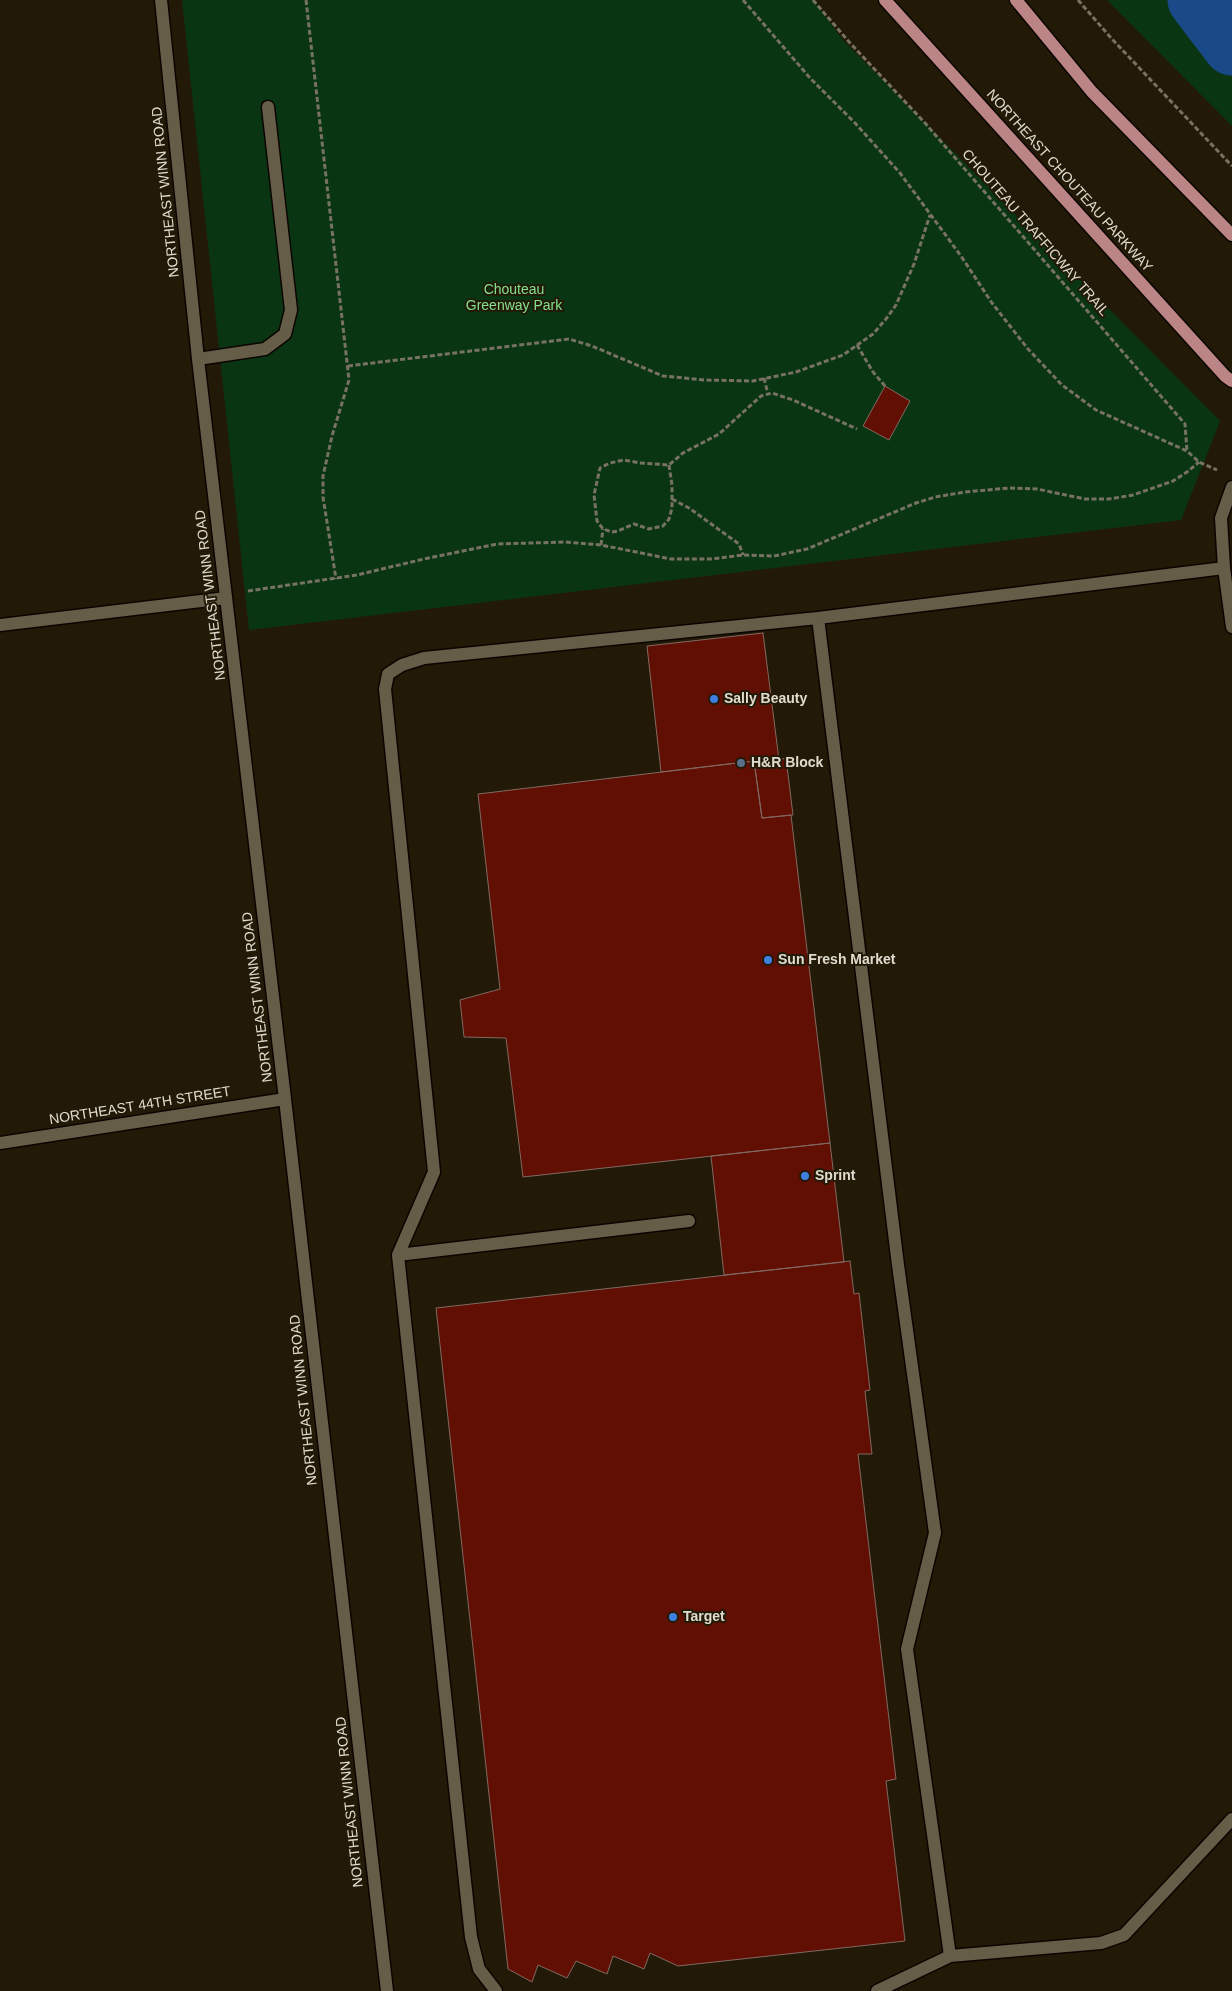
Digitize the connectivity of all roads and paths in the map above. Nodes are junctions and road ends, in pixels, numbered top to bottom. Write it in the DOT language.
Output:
graph roads {
  1 [pos="161,0"];
  2 [pos="306,0"];
  3 [pos="743,0"];
  4 [pos="813,0"];
  5 [pos="884,0"];
  6 [pos="1016,0"];
  7 [pos="1078,0"];
  8 [pos="268,107"];
  9 [pos="1232,166"];
  10 [pos="930,215"];
  11 [pos="1232,235"];
  12 [pos="857,345"];
  13 [pos="198,359"];
  14 [pos="348,366"];
  15 [pos="764,378"];
  16 [pos="1232,381"];
  17 [pos="884,386"];
  18 [pos="768,394"];
  19 [pos="857,429"];
  20 [pos="1187,451"];
  21 [pos="1200,462"];
  22 [pos="669,465"];
  23 [pos="1224,473"];
  24 [pos="1232,487"];
  25 [pos="672,499"];
  26 [pos="603,529"];
  27 [pos="600,545"];
  28 [pos="742,555"];
  29 [pos="1224,568"];
  30 [pos="336,579"];
  31 [pos="226,598"];
  32 [pos="818,618"];
  33 [pos="0,625"];
  34 [pos="1232,627"];
  35 [pos="285,1100"];
  36 [pos="0,1143"];
  37 [pos="689,1221"];
  38 [pos="398,1255"];
  39 [pos="1232,1819"];
  40 [pos="950,1956"];
  41 [pos="387,1991"];
  42 [pos="496,1991"];
  43 [pos="877,1991"];
  1 -- 13 [label="street, NORTHEAST WINN ROAD"];
  2 -- 14 [label="path"];
  3 -- 10 [label="path"];
  4 -- 20 [label="path, CHOUTEAU TRAFFICWAY TRAIL"];
  5 -- 16 [label="main road, NORTHEAST CHOUTEAU PARKWAY"];
  6 -- 11 [label="main road"];
  7 -- 9 [label="path"];
  8 -- 13 [label="street"];
  10 -- 12 [label="path"];
  10 -- 20 [label="path"];
  12 -- 15 [label="path"];
  12 -- 17 [label="path"];
  13 -- 31 [label="street, NORTHEAST WINN ROAD"];
  14 -- 15 [label="path"];
  14 -- 30 [label="path"];
  15 -- 18 [label="path"];
  18 -- 19 [label="path"];
  18 -- 22 [label="path"];
  20 -- 21 [label="path"];
  21 -- 23 [label="path"];
  21 -- 28 [label="path"];
  22 -- 25 [label="path"];
  22 -- 26 [label="path"];
  24 -- 29 [label="street"];
  25 -- 26 [label="path"];
  25 -- 28 [label="path"];
  26 -- 27 [label="path"];
  27 -- 28 [label="path"];
  27 -- 30 [label="path"];
  29 -- 32 [label="street"];
  29 -- 34 [label="street"];
  30 -- 31 [label="path"];
  31 -- 33 [label="street"];
  31 -- 35 [label="street, NORTHEAST WINN ROAD"];
  32 -- 38 [label="street"];
  32 -- 40 [label="street"];
  35 -- 36 [label="street, NORTHEAST 44TH STREET"];
  35 -- 41 [label="street, NORTHEAST WINN ROAD"];
  37 -- 38 [label="street"];
  38 -- 42 [label="street"];
  39 -- 40 [label="street"];
  40 -- 43 [label="street"];
}
